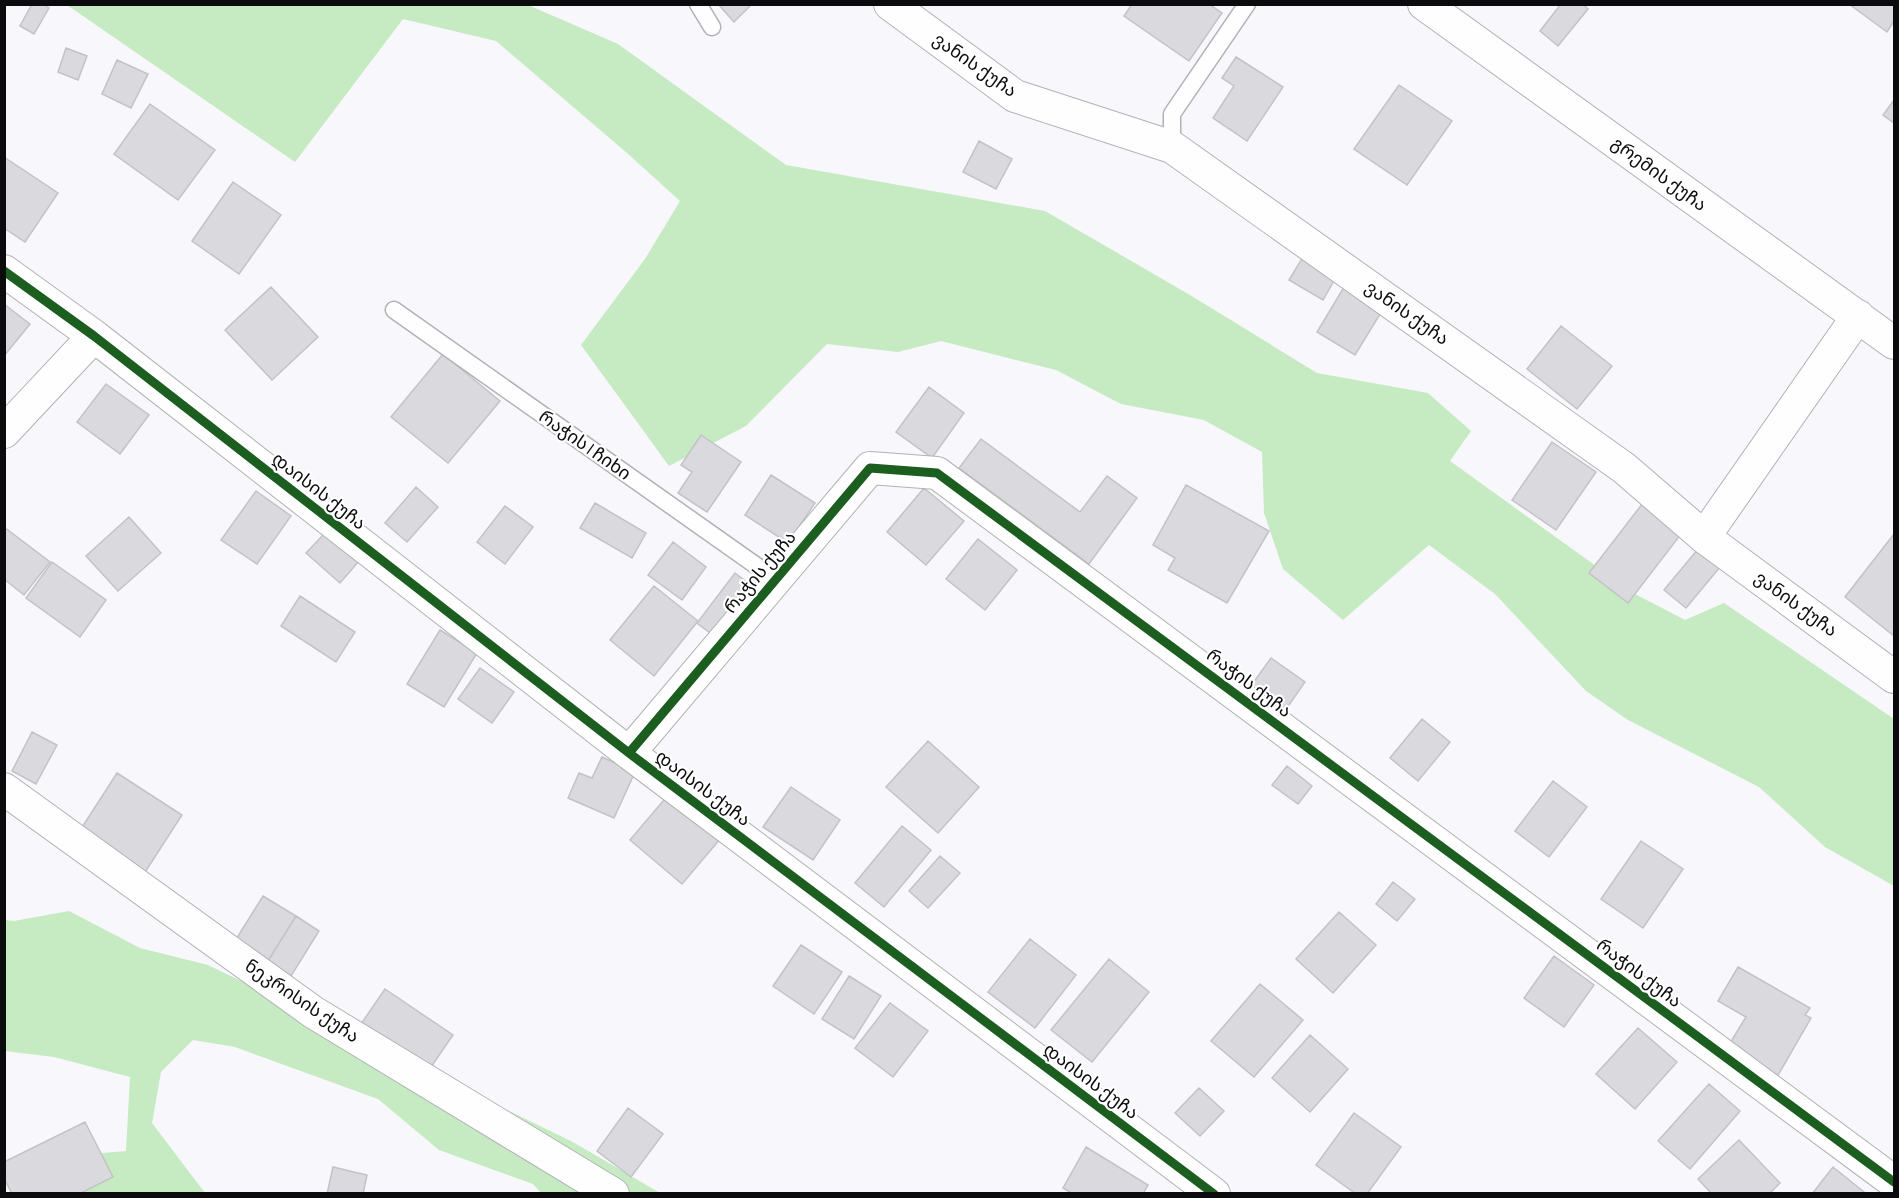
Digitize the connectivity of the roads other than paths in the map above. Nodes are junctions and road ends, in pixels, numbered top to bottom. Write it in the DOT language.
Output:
graph roads {
  1 [pos="698,4"];
  2 [pos="890,4"];
  3 [pos="1246,4"];
  4 [pos="1424,4"];
  5 [pos="712,27"];
  6 [pos="1172,147"];
  7 [pos="4,271"];
  8 [pos="394,310"];
  9 [pos="1858,316"];
  10 [pos="94,336"];
  11 [pos="1894,343"];
  12 [pos="4,432"];
  13 [pos="1704,537"];
  14 [pos="775,579"];
  15 [pos="1894,677"];
  16 [pos="629,753"];
  17 [pos="4,789"];
  18 [pos="1894,1182"];
  19 [pos="613,1194"];
  20 [pos="1214,1194"];
  1 -- 5 [label="lane"];
  2 -- 6 [label="street, ვანის ქუჩა"];
  3 -- 6 [label="lane"];
  4 -- 9 [label="street, გრემის ქუჩა"];
  6 -- 13 [label="street, ვანის ქუჩა"];
  7 -- 10 [label="street, დაისის ქუჩა"];
  8 -- 14 [label="lane, რაჭის I ჩიხი"];
  9 -- 11 [label="street, გრემის ქუჩა"];
  9 -- 13 [label="street"];
  10 -- 12 [label="street"];
  10 -- 16 [label="street, დაისის ქუჩა"];
  13 -- 15 [label="street, ვანის ქუჩა"];
  14 -- 16 [label="street, რაჭის ქუჩა"];
  14 -- 18 [label="street, რაჭის ქუჩა"];
  16 -- 20 [label="street, დაისის ქუჩა"];
  17 -- 19 [label="street, ნეკრისის ქუჩა"];
}
